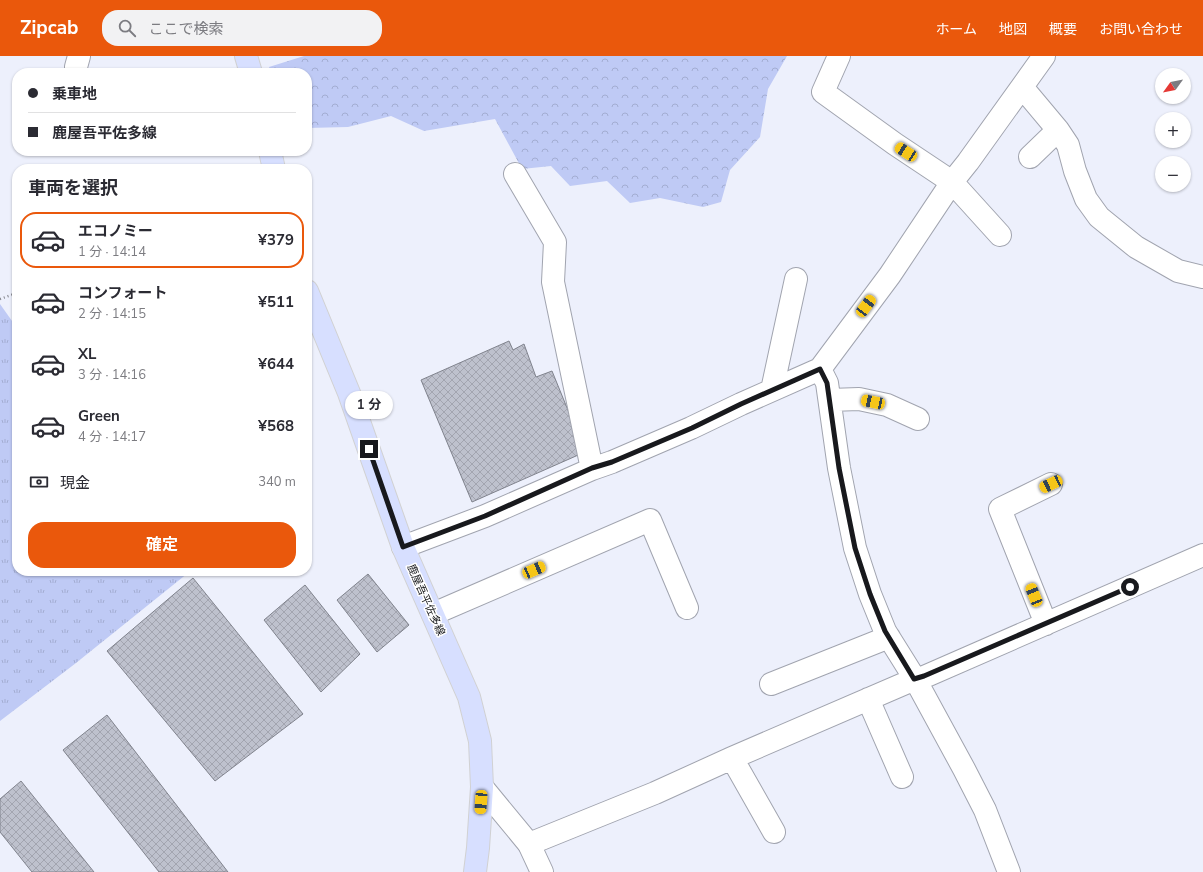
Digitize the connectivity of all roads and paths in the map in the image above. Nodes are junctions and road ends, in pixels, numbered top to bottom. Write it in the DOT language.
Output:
graph roads {
  1 [pos="79,56"];
  2 [pos="246,56"];
  3 [pos="838,56"];
  4 [pos="1044,56"];
  5 [pos="76,68"];
  6 [pos="250,68"];
  7 [pos="1022,87"];
  8 [pos="1058,130"];
  9 [pos="1030,157"];
  10 [pos="515,174"];
  11 [pos="952,182"];
  12 [pos="1000,235"];
  13 [pos="1203,277"];
  14 [pos="796,279"];
  15 [pos="12,295"];
  16 [pos="0,299"];
  17 [pos="312,304"];
  18 [pos="820,369"];
  19 [pos="772,390"];
  20 [pos="830,400"];
  21 [pos="918,419"];
  22 [pos="592,468"];
  23 [pos="1051,484"];
  24 [pos="403,547"];
  25 [pos="1202,558"];
  26 [pos="687,608"];
  27 [pos="433,614"];
  28 [pos="1046,624"];
  29 [pos="889,637"];
  30 [pos="914,679"];
  31 [pos="771,684"];
  32 [pos="868,699"];
  33 [pos="732,758"];
  34 [pos="902,777"];
  35 [pos="482,787"];
  36 [pos="774,832"];
  37 [pos="529,844"];
  38 [pos="475,872"];
  39 [pos="542,872"];
  40 [pos="1008,872"];
  1 -- 5 [label="street"];
  2 -- 6 [label="main road"];
  3 -- 11 [label="street"];
  4 -- 7 [label="street"];
  7 -- 8 [label="street"];
  7 -- 11 [label="street"];
  8 -- 9 [label="street"];
  8 -- 13 [label="street"];
  10 -- 22 [label="street"];
  11 -- 12 [label="street"];
  11 -- 18 [label="street"];
  14 -- 19 [label="street"];
  15 -- 16 [label="path"];
  17 -- 24 [label="main road, 鹿屋吾平佐多線"];
  18 -- 19 [label="street"];
  18 -- 20 [label="street"];
  19 -- 22 [label="street"];
  20 -- 21 [label="street"];
  20 -- 29 [label="street"];
  22 -- 24 [label="street"];
  23 -- 28 [label="street"];
  24 -- 27 [label="main road, 鹿屋吾平佐多線"];
  25 -- 28 [label="street"];
  26 -- 27 [label="street"];
  27 -- 35 [label="main road, 鹿屋吾平佐多線"];
  28 -- 30 [label="street"];
  29 -- 30 [label="street"];
  29 -- 31 [label="street"];
  30 -- 32 [label="street"];
  30 -- 40 [label="street"];
  32 -- 33 [label="street"];
  32 -- 34 [label="street"];
  33 -- 36 [label="street"];
  33 -- 37 [label="street"];
  35 -- 37 [label="street"];
  35 -- 38 [label="main road, 鹿屋吾平佐多線"];
  37 -- 39 [label="street"];
}
